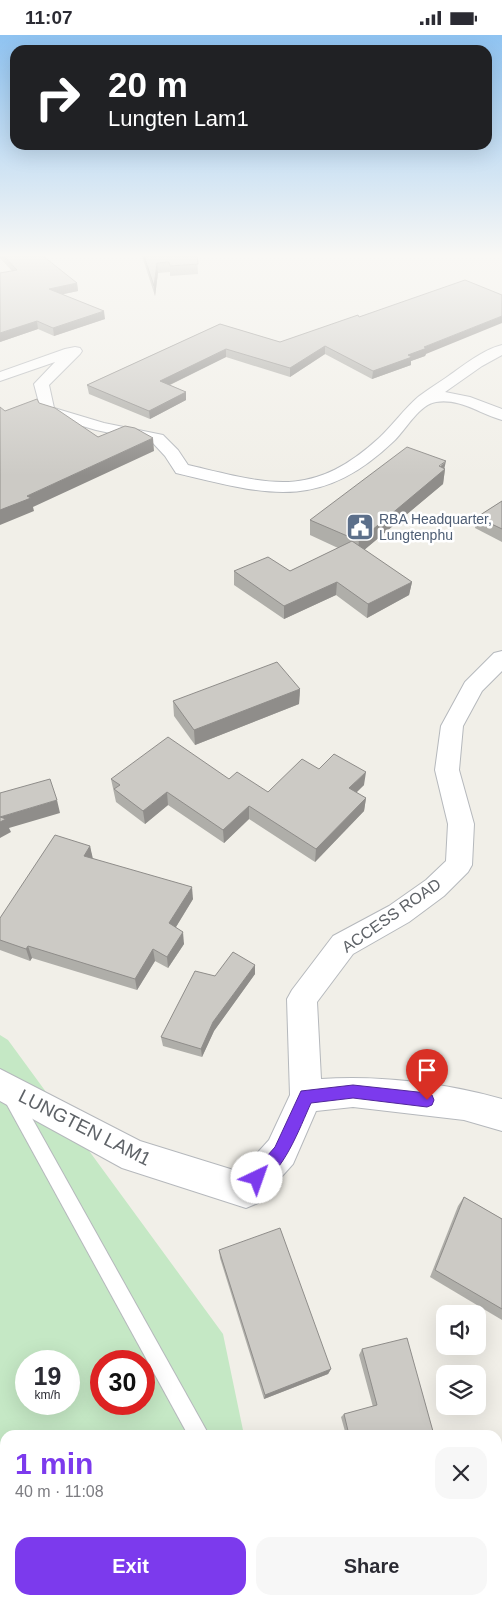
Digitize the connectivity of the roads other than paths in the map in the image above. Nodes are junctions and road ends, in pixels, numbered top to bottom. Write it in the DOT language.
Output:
graph roads {
  1 [pos="502,349"];
  2 [pos="0,377"];
  3 [pos="424,400"];
  4 [pos="502,415"];
  5 [pos="502,657"];
  6 [pos="3,1086"];
  7 [pos="306,1096"];
  8 [pos="502,1115"];
  9 [pos="196,1430"];
  1 -- 3 [label="street"];
  2 -- 3 [label="street"];
  3 -- 4 [label="street"];
  5 -- 7 [label="street, ACCESS ROAD"];
  6 -- 7 [label="street, LUNGTEN LAM1"];
  6 -- 9 [label="lane"];
  7 -- 8 [label="street"];
}
